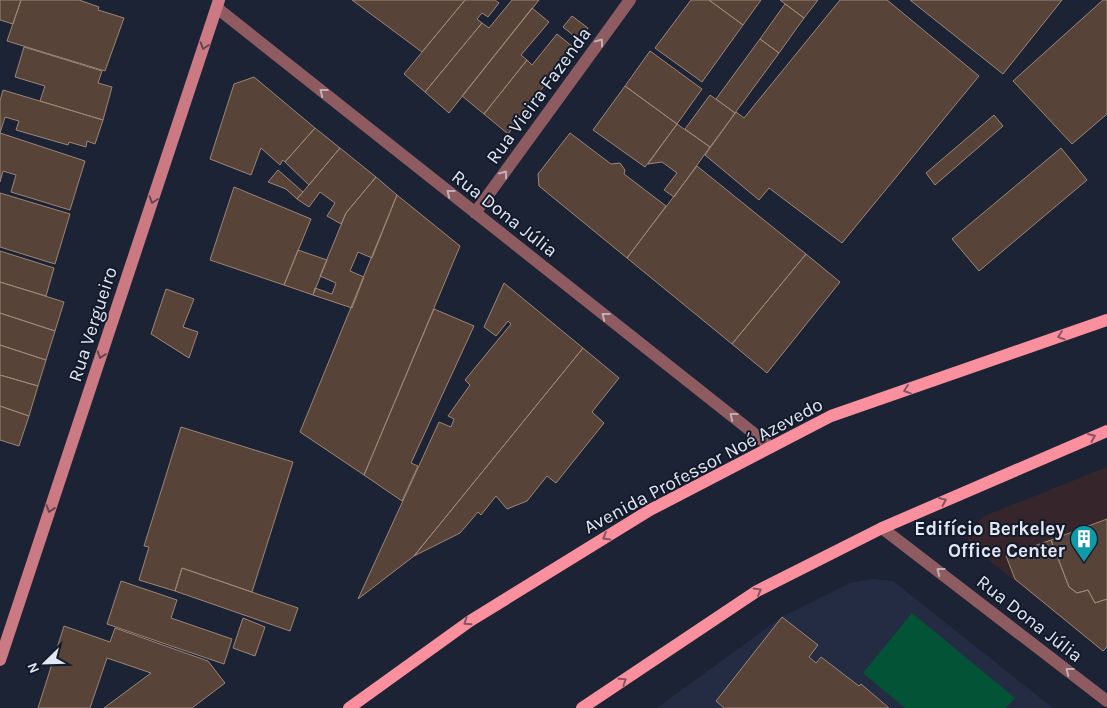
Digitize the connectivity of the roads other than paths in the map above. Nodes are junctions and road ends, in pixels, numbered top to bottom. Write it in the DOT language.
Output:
graph roads {
  1 [pos="630,0"];
  2 [pos="218,4"];
  3 [pos="476,213"];
  4 [pos="1107,320"];
  5 [pos="1107,431"];
  6 [pos="771,447"];
  7 [pos="882,528"];
  8 [pos="0,660"];
  9 [pos="1107,701"];
  10 [pos="349,708"];
  11 [pos="582,708"];
  3 -- 1 [label="street, Rua Vieira Fazenda, one-way"];
  3 -- 2 [label="street, Rua Dona Júlia, one-way"];
  2 -- 8 [label="main road, Rua Vergueiro, one-way"];
  6 -- 3 [label="street, Rua Dona Júlia, one-way"];
  4 -- 6 [label="main road, Avenida Professor Noé Azevedo, one-way"];
  7 -- 5 [label="main road, one-way"];
  6 -- 10 [label="main road, Avenida Professor Noé Azevedo, one-way"];
  9 -- 7 [label="street, Rua Dona Júlia, one-way"];
  11 -- 7 [label="main road, one-way"];
}
